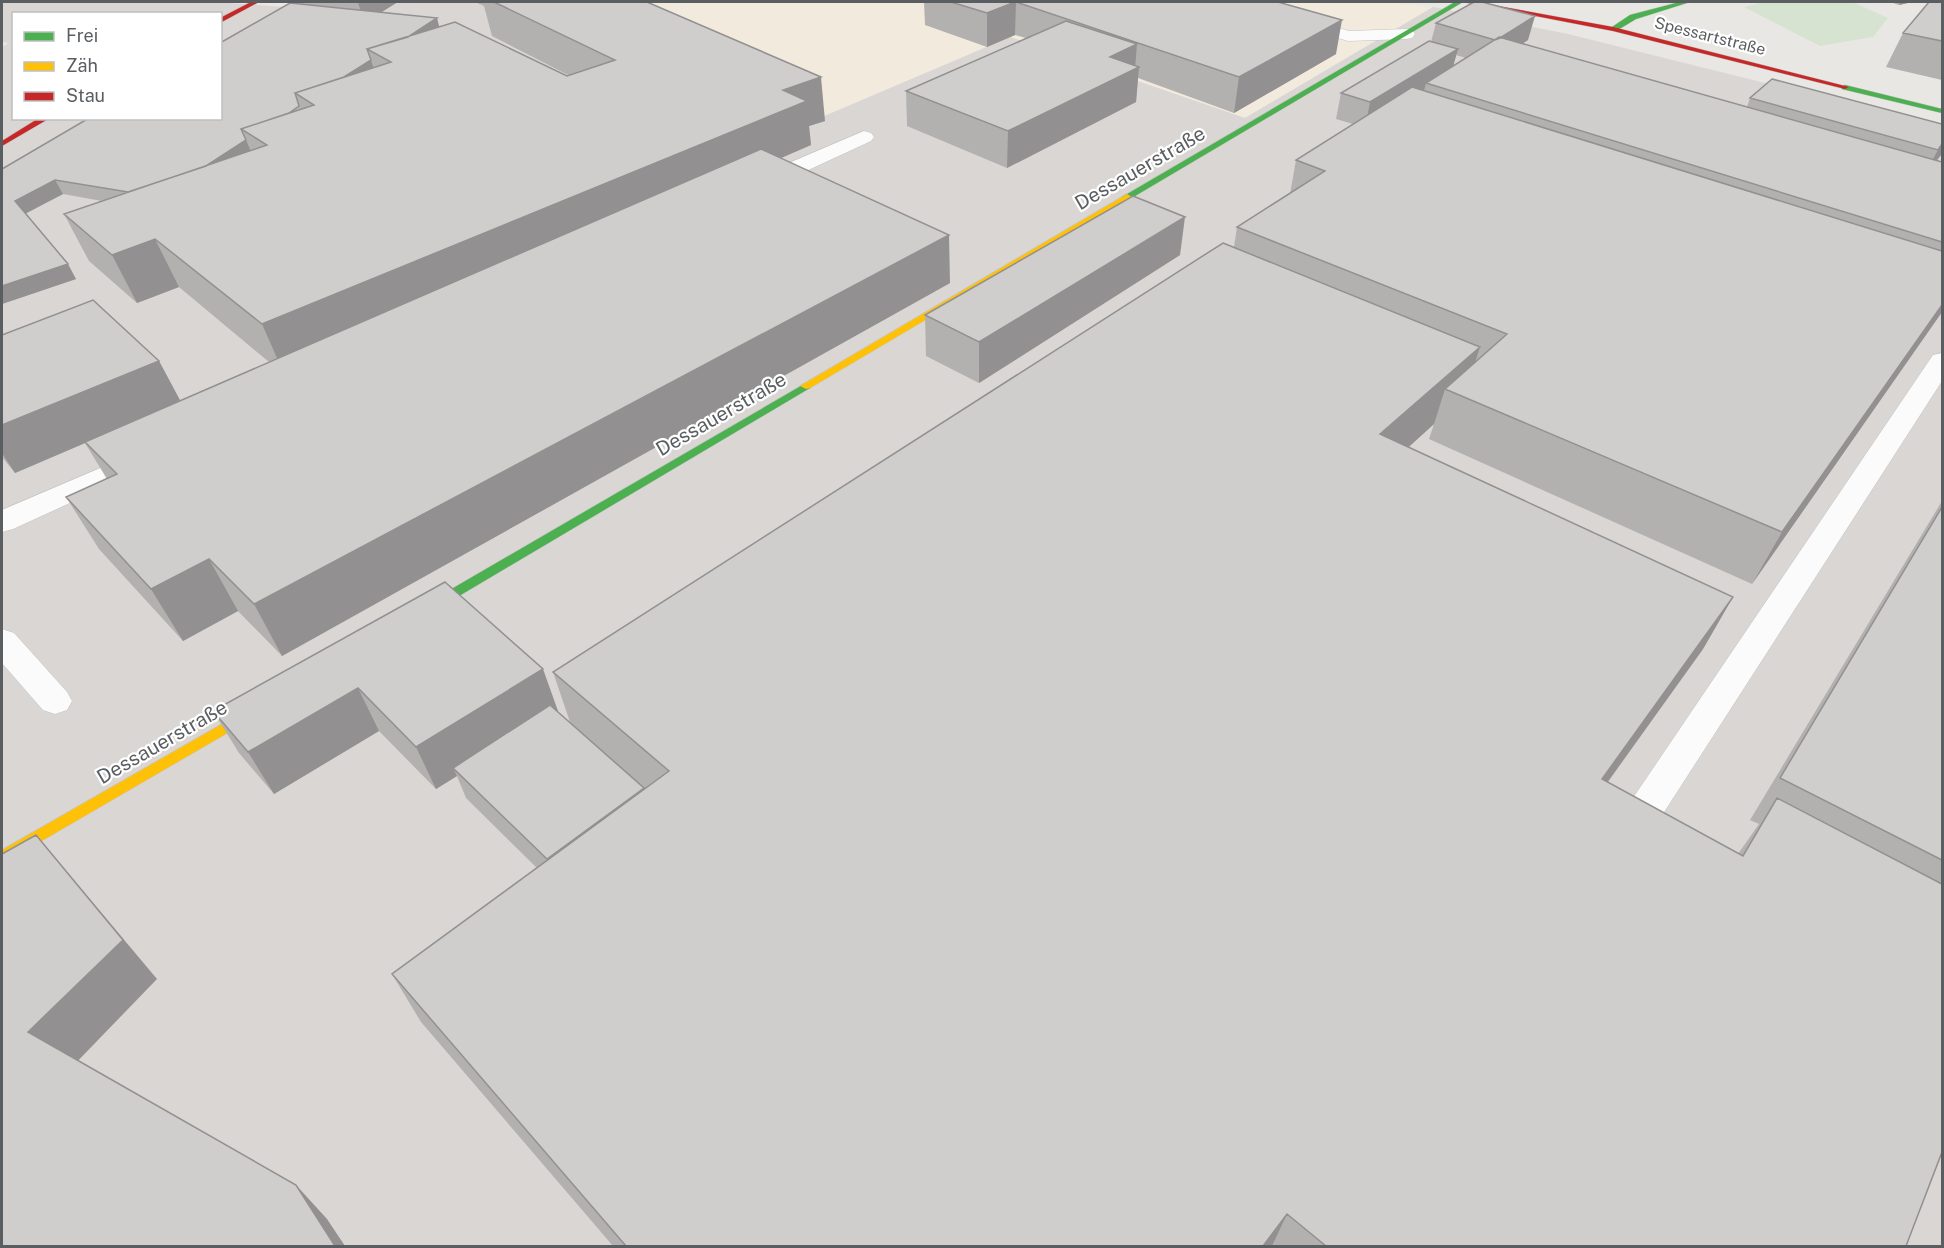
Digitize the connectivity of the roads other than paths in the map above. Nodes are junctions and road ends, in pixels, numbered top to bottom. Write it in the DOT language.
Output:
graph roads {
  1 [pos="255,2"];
  2 [pos="1459,2"];
  3 [pos="1467,2"];
  4 [pos="1686,2"];
  5 [pos="1283,16"];
  6 [pos="222,20"];
  7 [pos="1613,29"];
  8 [pos="1406,34"];
  9 [pos="1348,36"];
  10 [pos="1328,47"];
  11 [pos="1942,111"];
  12 [pos="43,120"];
  13 [pos="864,137"];
  14 [pos="2,144"];
  15 [pos="733,195"];
  16 [pos="1942,361"];
  17 [pos="165,448"];
  18 [pos="2,522"];
  19 [pos="405,622"];
  20 [pos="2,641"];
  21 [pos="55,701"];
  22 [pos="270,701"];
  23 [pos="1644,813"];
  24 [pos="2,858"];
  1 -- 6 [label="street"];
  2 -- 8 [label="street, Dessauerstraße"];
  3 -- 7 [label="street, Spessartstraße"];
  4 -- 7 [label="street"];
  5 -- 9 [label="lane"];
  7 -- 11 [label="street, Spessartstraße"];
  8 -- 9 [label="lane"];
  8 -- 19 [label="street, Dessauerstraße"];
  9 -- 10 [label="lane"];
  12 -- 14 [label="street"];
  13 -- 15 [label="lane"];
  16 -- 23 [label="lane"];
  17 -- 18 [label="lane"];
  20 -- 21 [label="lane"];
  22 -- 24 [label="street, Dessauerstraße"];
}
